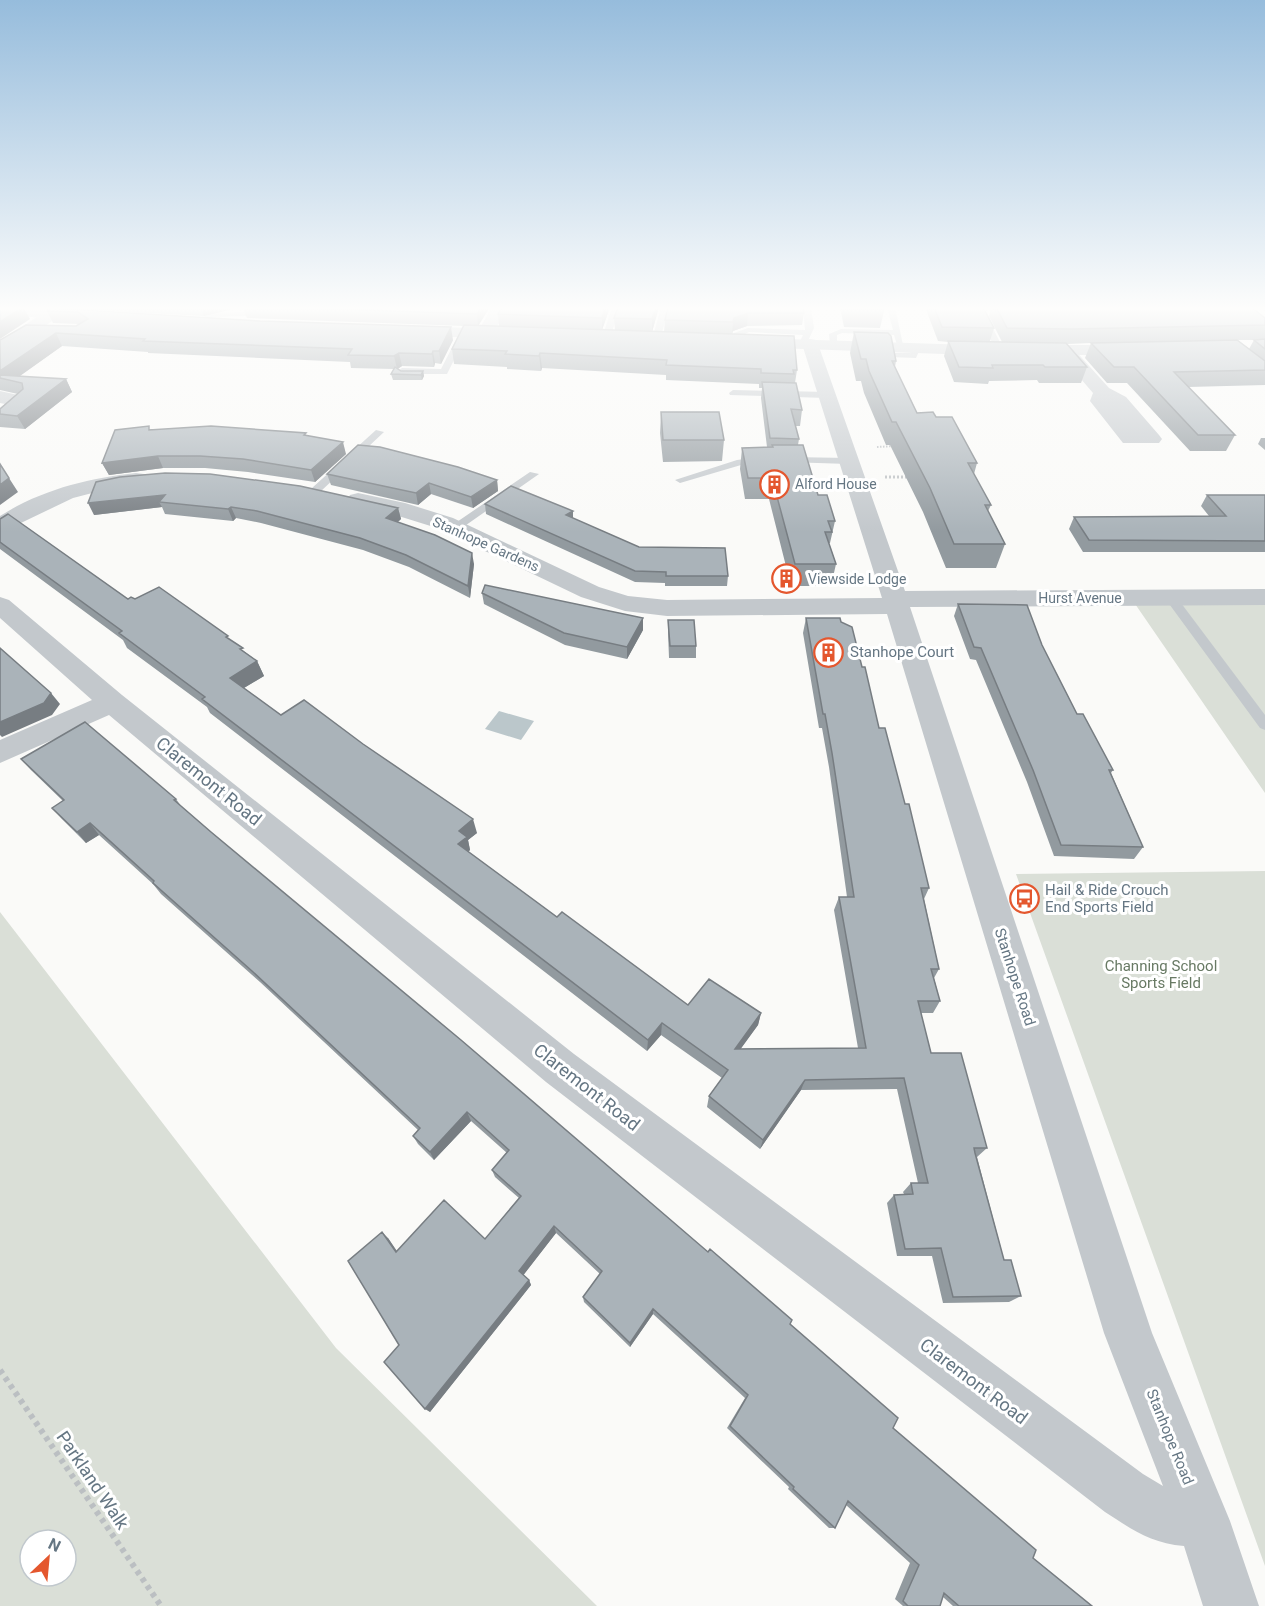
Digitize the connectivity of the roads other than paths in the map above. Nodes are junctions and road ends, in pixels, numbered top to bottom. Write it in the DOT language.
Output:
graph roads {
  1 [pos="822,382"];
  2 [pos="1092,382"];
  3 [pos="1101,392"];
  4 [pos="733,393"];
  5 [pos="827,395"];
  6 [pos="0,397"];
  7 [pos="3,428"];
  8 [pos="379,432"];
  9 [pos="765,460"];
  10 [pos="777,460"];
  11 [pos="849,460"];
  12 [pos="534,474"];
  13 [pos="160,478"];
  14 [pos="680,480"];
  15 [pos="306,488"];
  16 [pos="4,521"];
  17 [pos="455,528"];
  18 [pos="1265,597"];
  19 [pos="1171,598"];
  20 [pos="896,602"];
  21 [pos="0,605"];
  22 [pos="112,702"];
  23 [pos="1265,725"];
  24 [pos="0,752"];
  25 [pos="1203,1521"];
  26 [pos="1230,1606"];
  1 -- 5 [label="street, Stanhope Road"];
  2 -- 3 [label="street"];
  4 -- 5 [label="lane"];
  5 -- 11 [label="street, Stanhope Road"];
  6 -- 7 [label="street"];
  8 -- 15 [label="lane"];
  9 -- 14 [label="lane"];
  10 -- 11 [label="lane"];
  11 -- 20 [label="street, Stanhope Road"];
  12 -- 17 [label="lane"];
  13 -- 16 [label="street"];
  15 -- 17 [label="street, Stanhope Gardens"];
  17 -- 20 [label="street, Stanhope Gardens"];
  18 -- 19 [label="street, Hurst Avenue"];
  19 -- 20 [label="street, Hurst Avenue"];
  19 -- 23 [label="lane"];
  20 -- 25 [label="street, Stanhope Road"];
  21 -- 22 [label="street, Claremont Road"];
  22 -- 24 [label="street"];
  22 -- 25 [label="street, Claremont Road"];
  25 -- 26 [label="street, Stanhope Road"];
}
